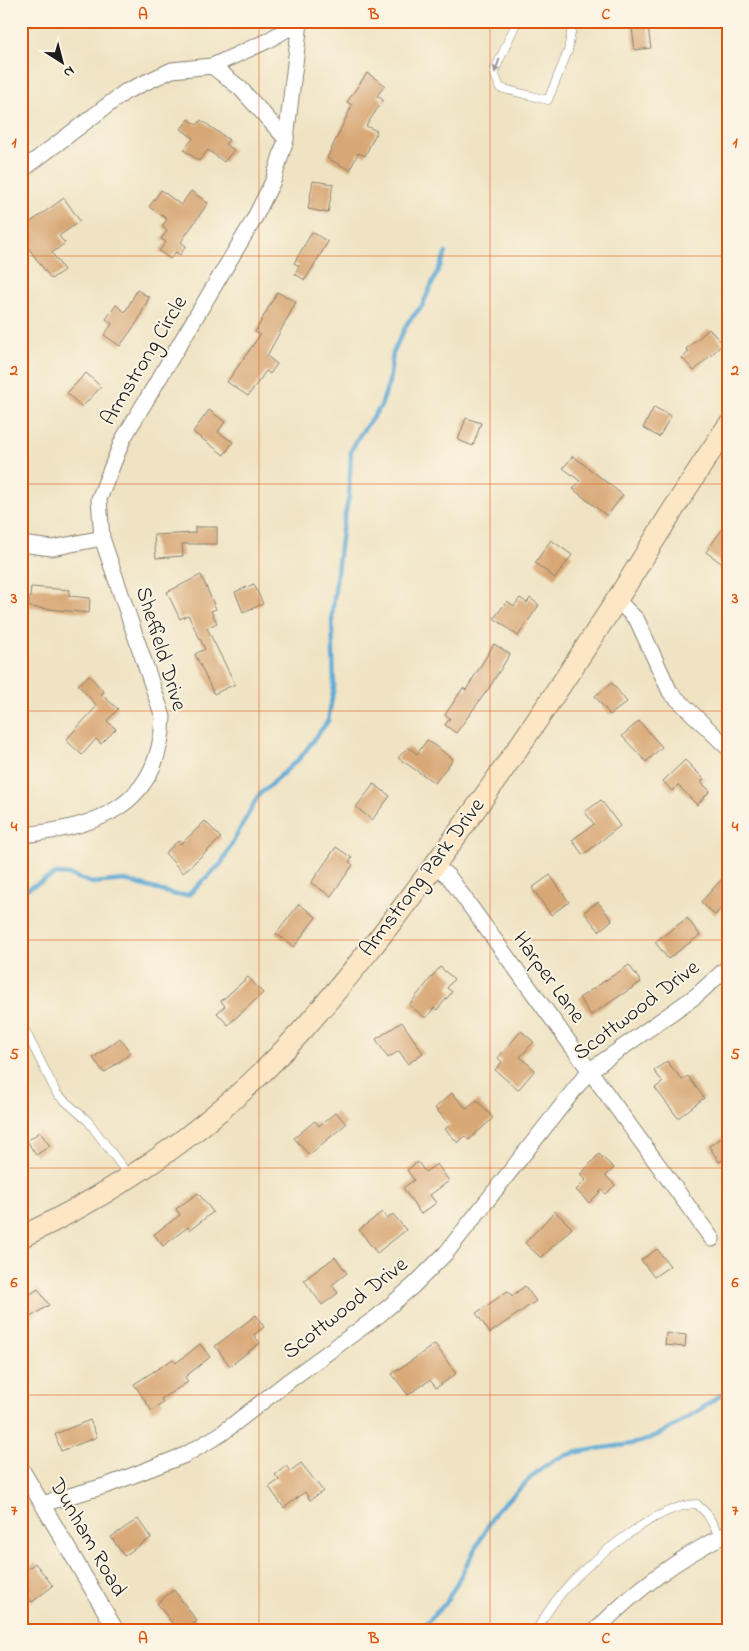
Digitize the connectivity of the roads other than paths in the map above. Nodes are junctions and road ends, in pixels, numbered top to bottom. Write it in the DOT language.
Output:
graph roads {
  1 [pos="517,21"];
  2 [pos="573,21"];
  3 [pos="300,22"];
  4 [pos="212,66"];
  5 [pos="286,139"];
  6 [pos="21,171"];
  7 [pos="728,426"];
  8 [pos="102,538"];
  9 [pos="21,544"];
  10 [pos="617,600"];
  11 [pos="728,748"];
  12 [pos="21,835"];
  13 [pos="436,866"];
  14 [pos="728,967"];
  15 [pos="21,1022"];
  16 [pos="589,1071"];
  17 [pos="129,1176"];
  18 [pos="21,1237"];
  19 [pos="712,1239"];
  20 [pos="21,1468"];
  21 [pos="42,1504"];
  22 [pos="724,1535"];
  23 [pos="116,1630"];
  24 [pos="536,1630"];
  25 [pos="596,1630"];
  1 -- 2 [label="lane, one-way"];
  3 -- 4 [label="street, Armstrong Circle"];
  3 -- 5 [label="street, Armstrong Circle"];
  4 -- 5 [label="street"];
  4 -- 6 [label="street, Armstrong Circle"];
  5 -- 8 [label="street, Armstrong Circle"];
  7 -- 10 [label="main road, Armstrong Park Drive"];
  8 -- 9 [label="street"];
  8 -- 12 [label="street, Sheffield Drive"];
  10 -- 11 [label="street"];
  10 -- 13 [label="main road, Armstrong Park Drive"];
  13 -- 16 [label="street, Harper Lane"];
  13 -- 17 [label="main road, Armstrong Park Drive"];
  14 -- 16 [label="street, Scottwood Drive"];
  15 -- 17 [label="lane"];
  16 -- 19 [label="street, Harper Lane"];
  16 -- 21 [label="street, Scottwood Drive"];
  17 -- 18 [label="main road, Armstrong Park Drive"];
  20 -- 21 [label="street, Dunham Road"];
  21 -- 23 [label="street, Dunham Road"];
  22 -- 24 [label="lane"];
  22 -- 25 [label="street"];
}
